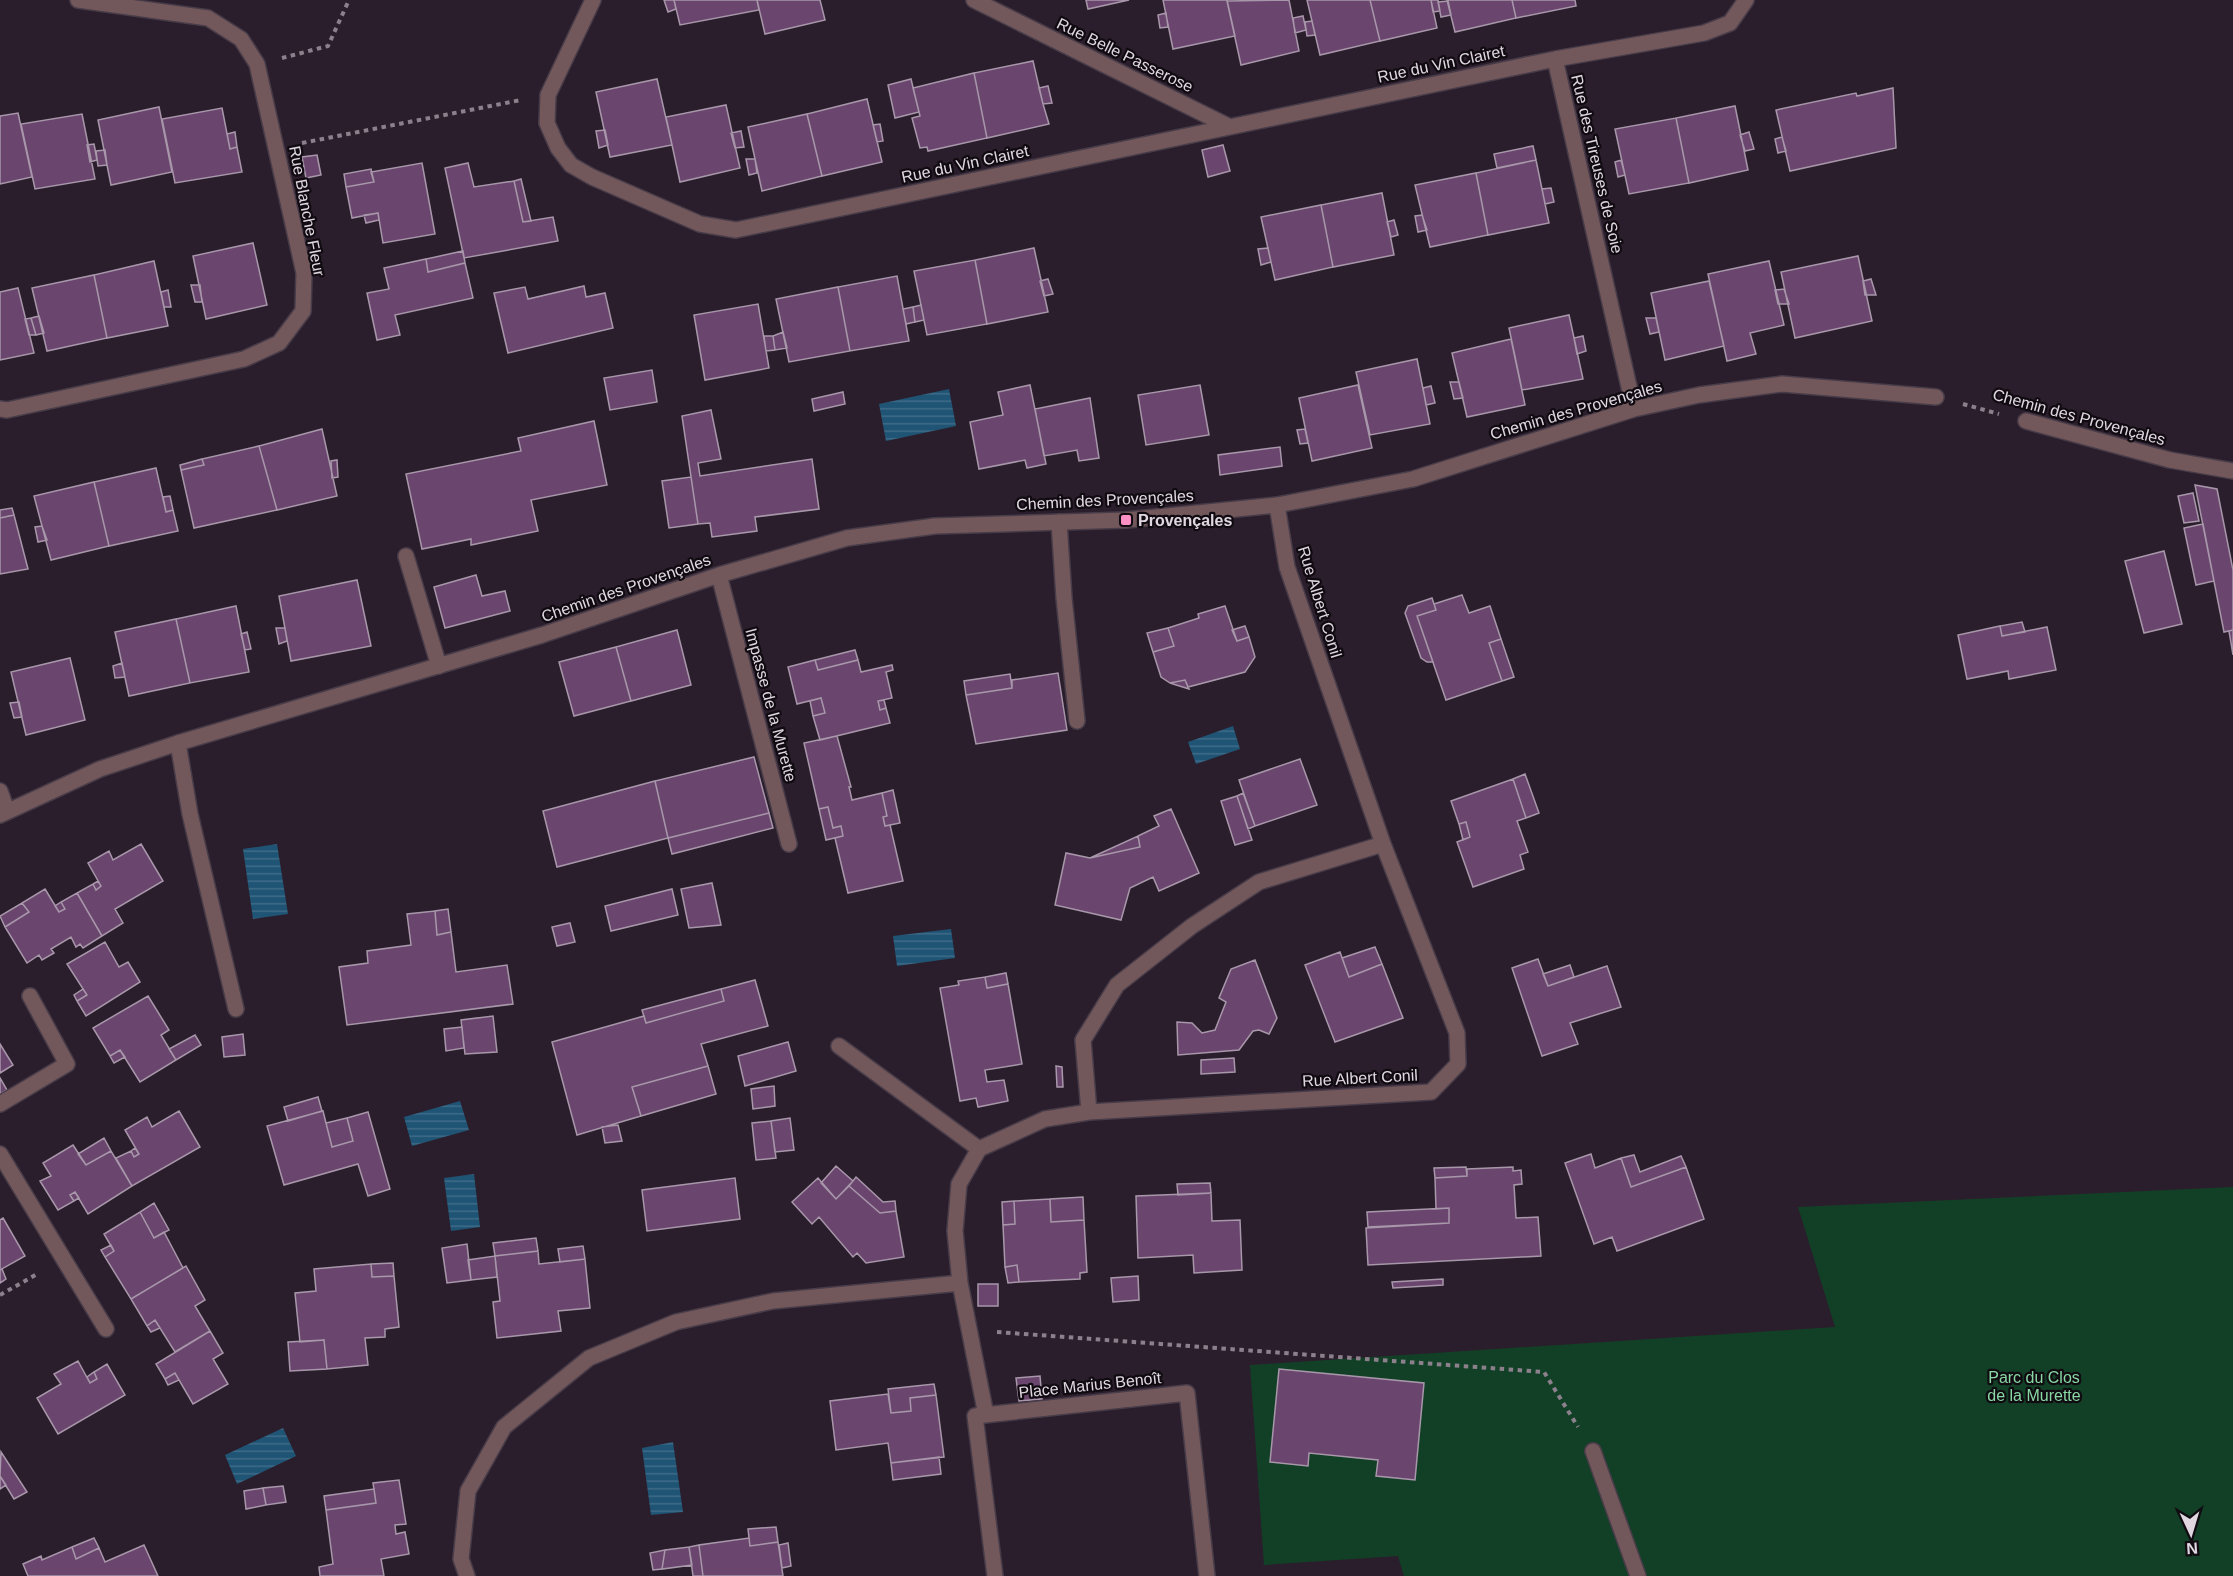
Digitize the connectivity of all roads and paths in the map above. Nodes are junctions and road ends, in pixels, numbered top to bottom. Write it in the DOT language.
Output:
graph roads {
  1 [pos="78,0"];
  2 [pos="350,0"];
  3 [pos="593,0"];
  4 [pos="974,0"];
  5 [pos="1746,0"];
  6 [pos="1555,58"];
  7 [pos="257,64"];
  8 [pos="548,95"];
  9 [pos="1228,126"];
  10 [pos="276,148"];
  11 [pos="1936,397"];
  12 [pos="0,409"];
  13 [pos="1634,409"];
  14 [pos="2026,421"];
  15 [pos="2233,471"];
  16 [pos="1277,505"];
  17 [pos="1059,522"];
  18 [pos="406,556"];
  19 [pos="719,575"];
  20 [pos="440,666"];
  21 [pos="1077,721"];
  22 [pos="178,743"];
  23 [pos="0,791"];
  24 [pos="4,813"];
  25 [pos="789,844"];
  26 [pos="1383,844"];
  27 [pos="30,996"];
  28 [pos="236,1009"];
  29 [pos="839,1046"];
  30 [pos="0,1104"];
  31 [pos="1089,1112"];
  32 [pos="979,1149"];
  33 [pos="0,1154"];
  34 [pos="63,1259"];
  35 [pos="960,1283"];
  36 [pos="0,1295"];
  37 [pos="106,1329"];
  38 [pos="969,1330"];
  39 [pos="986,1415"];
  40 [pos="1593,1450"];
  41 [pos="467,1576"];
  42 [pos="995,1576"];
  43 [pos="1207,1576"];
  44 [pos="1638,1576"];
  1 -- 7 [label="street, Rue Blanche Fleur"];
  2 -- 7 [label="path"];
  3 -- 8 [label="street, Rue du Vin Clairet"];
  4 -- 9 [label="street, Rue Belle Passerose"];
  5 -- 6 [label="street, Rue des Tireuses de Soie"];
  6 -- 9 [label="street, Rue du Vin Clairet"];
  6 -- 13 [label="street, Rue des Tireuses de Soie"];
  7 -- 10 [label="street, Rue Blanche Fleur"];
  8 -- 9 [label="street, Rue du Vin Clairet"];
  8 -- 10 [label="path"];
  10 -- 12 [label="street, Rue Blanche Fleur"];
  11 -- 13 [label="street, Chemin des Provençales"];
  11 -- 14 [label="path, Chemin des Provençales"];
  13 -- 16 [label="street, Chemin des Provençales"];
  14 -- 15 [label="street, Chemin des Provençales"];
  16 -- 17 [label="street, Chemin des Provençales"];
  16 -- 26 [label="street, Rue Albert Conil"];
  17 -- 19 [label="street, Chemin des Provençales"];
  17 -- 21 [label="street"];
  18 -- 20 [label="street"];
  19 -- 20 [label="street, Chemin des Provençales"];
  19 -- 25 [label="street, Impasse de la Murette"];
  20 -- 22 [label="street, Chemin des Provençales"];
  22 -- 24 [label="street, Chemin des Provençales"];
  22 -- 28 [label="street"];
  23 -- 24 [label="street"];
  26 -- 31 [label="street"];
  26 -- 31 [label="street, Rue Albert Conil"];
  27 -- 30 [label="street"];
  29 -- 32 [label="street"];
  31 -- 32 [label="street, Rue Albert Conil"];
  32 -- 35 [label="street"];
  33 -- 34 [label="street"];
  34 -- 36 [label="path"];
  34 -- 37 [label="street"];
  35 -- 38 [label="street"];
  35 -- 41 [label="street"];
  38 -- 39 [label="street"];
  38 -- 40 [label="path"];
  39 -- 42 [label="street"];
  39 -- 43 [label="street, Place Marius Benoît"];
  40 -- 44 [label="street"];
}
